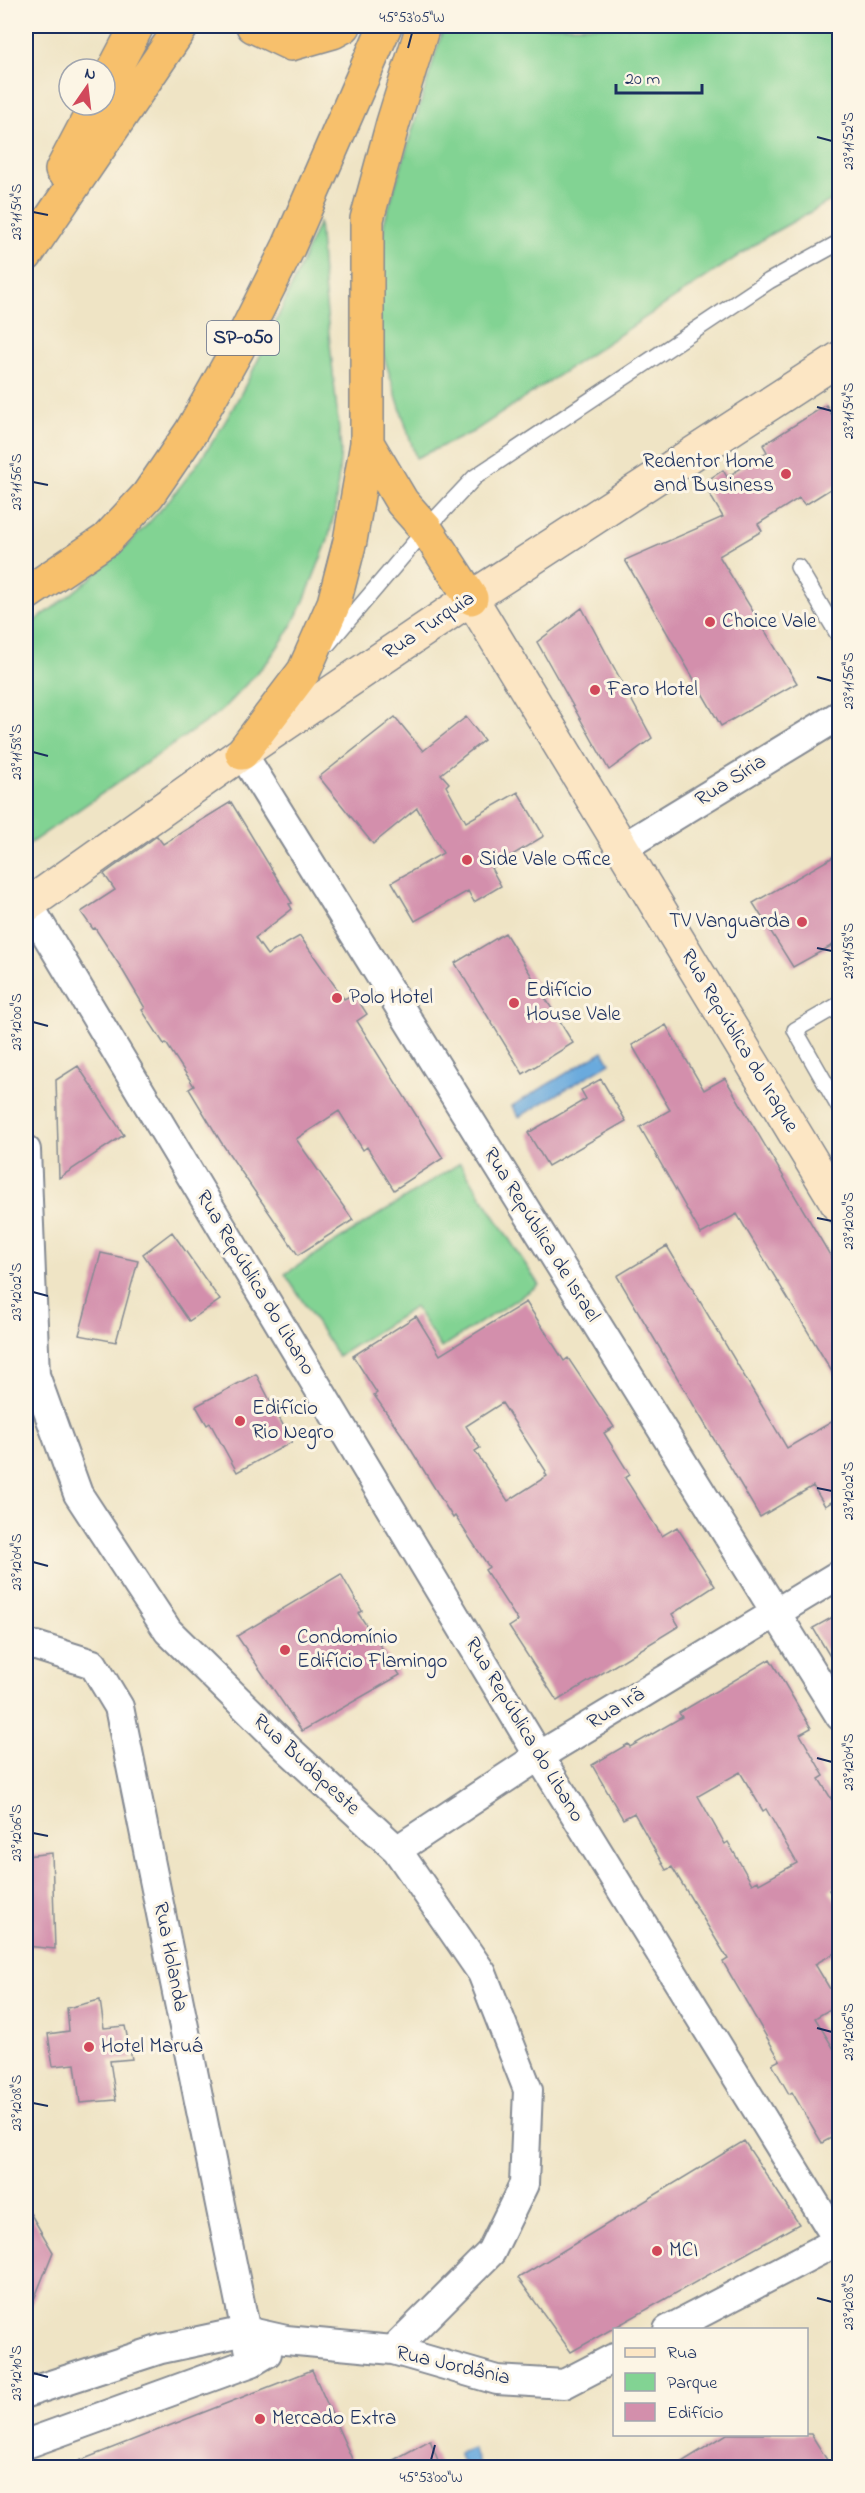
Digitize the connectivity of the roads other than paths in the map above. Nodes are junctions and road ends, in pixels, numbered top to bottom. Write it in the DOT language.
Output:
graph roads {
  1 [pos="137,26"];
  2 [pos="182,26"];
  3 [pos="253,26"];
  4 [pos="344,26"];
  5 [pos="385,26"];
  6 [pos="423,26"];
  7 [pos="117,64"];
  8 [pos="90,117"];
  9 [pos="26,241"];
  10 [pos="840,242"];
  11 [pos="26,255"];
  12 [pos="840,358"];
  13 [pos="367,443"];
  14 [pos="426,529"];
  15 [pos="798,567"];
  16 [pos="26,594"];
  17 [pos="471,598"];
  18 [pos="840,638"];
  19 [pos="304,671"];
  20 [pos="840,715"];
  21 [pos="242,753"];
  22 [pos="622,848"];
  23 [pos="27,905"];
  24 [pos="840,1004"];
  25 [pos="840,1108"];
  26 [pos="26,1150"];
  27 [pos="840,1208"];
  28 [pos="840,1574"];
  29 [pos="775,1612"];
  30 [pos="26,1646"];
  31 [pos="840,1716"];
  32 [pos="539,1756"];
  33 [pos="397,1850"];
  34 [pos="839,2242"];
  35 [pos="672,2328"];
  36 [pos="246,2331"];
  37 [pos="286,2340"];
  38 [pos="393,2350"];
  39 [pos="613,2359"];
  40 [pos="252,2362"];
  41 [pos="26,2393"];
  42 [pos="26,2444"];
  1 -- 7 [label="highway"];
  2 -- 11 [label="highway"];
  3 -- 4 [label="highway"];
  5 -- 16 [label="highway, SP-050"];
  6 -- 13 [label="highway"];
  8 -- 9 [label="highway"];
  10 -- 14 [label="lane"];
  12 -- 17 [label="main road, Rua Turquia"];
  13 -- 14 [label="highway"];
  13 -- 19 [label="highway"];
  14 -- 17 [label="highway"];
  14 -- 19 [label="lane"];
  15 -- 18 [label="lane"];
  17 -- 21 [label="main road, Rua Turquia"];
  17 -- 22 [label="main road, Rua República do Iraque"];
  19 -- 21 [label="highway"];
  20 -- 22 [label="street, Rua Síria"];
  21 -- 23 [label="main road, Rua Turquia"];
  21 -- 29 [label="street, Rua República de Israel"];
  22 -- 27 [label="main road, Rua República do Iraque"];
  23 -- 32 [label="street, Rua República do Libano"];
  24 -- 25 [label="lane"];
  26 -- 33 [label="street, Rua Budapeste"];
  28 -- 29 [label="street, Rua Irã"];
  29 -- 31 [label="street, Rua República de Israel"];
  29 -- 32 [label="street, Rua Irã"];
  30 -- 36 [label="street, Rua Holanda"];
  32 -- 33 [label="street, Rua Irã"];
  32 -- 34 [label="street, Rua República do Libano"];
  33 -- 38 [label="street, Rua Budapeste"];
  34 -- 35 [label="street"];
  36 -- 37 [label="street, Rua Jordânia"];
  36 -- 40 [label="street, Rua Holanda"];
  36 -- 41 [label="street, Rua Jordânia"];
  37 -- 38 [label="street, Rua Jordânia"];
  37 -- 40 [label="street"];
  38 -- 39 [label="street, Rua Jordânia"];
  40 -- 42 [label="street"];
}
